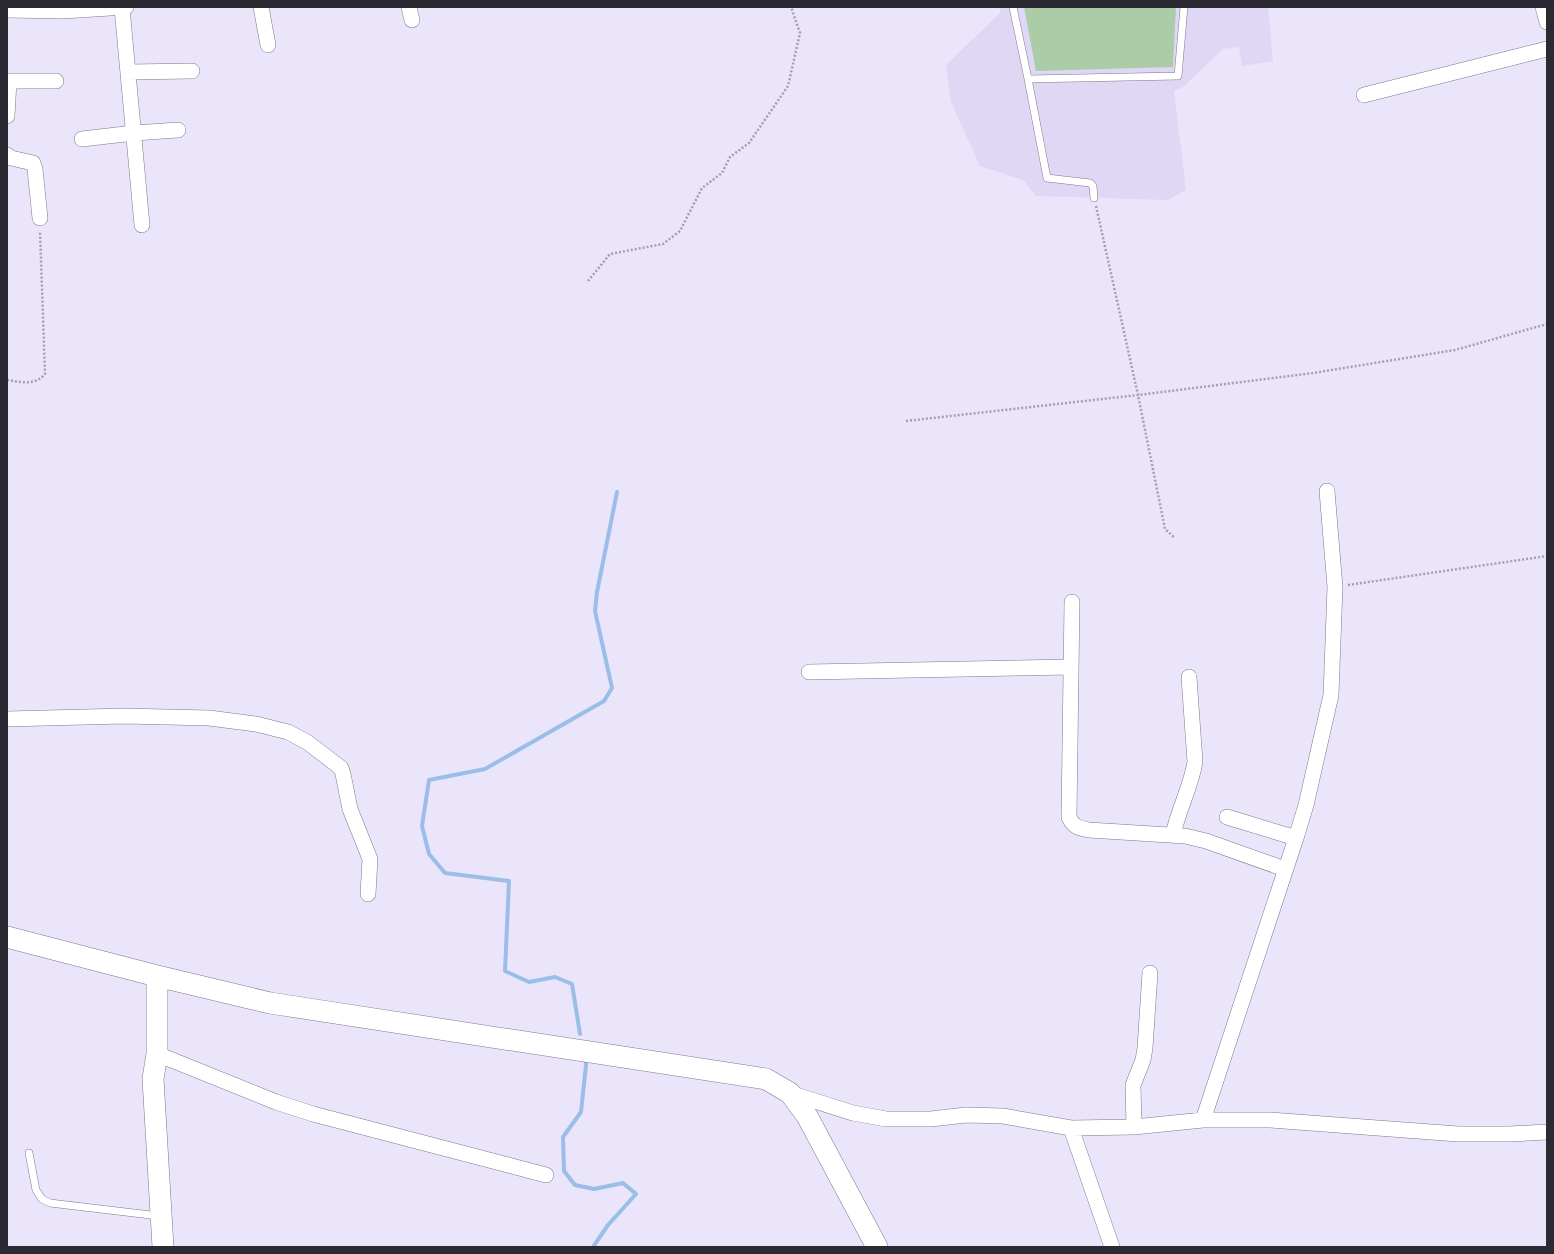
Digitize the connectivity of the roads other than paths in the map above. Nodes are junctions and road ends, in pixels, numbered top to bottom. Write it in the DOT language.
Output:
graph roads {
  1 [pos="126,7"];
  2 [pos="261,7"];
  3 [pos="1013,7"];
  4 [pos="1184,7"];
  5 [pos="1543,7"];
  6 [pos="122,8"];
  7 [pos="63,9"];
  8 [pos="7,10"];
  9 [pos="1547,22"];
  10 [pos="268,45"];
  11 [pos="1547,49"];
  12 [pos="192,71"];
  13 [pos="129,72"];
  14 [pos="1028,79"];
  15 [pos="8,81"];
  16 [pos="56,81"];
  17 [pos="1364,95"];
  18 [pos="7,116"];
  19 [pos="178,130"];
  20 [pos="134,133"];
  21 [pos="82,139"];
  22 [pos="7,155"];
  23 [pos="1094,198"];
  24 [pos="40,218"];
  25 [pos="142,226"];
  26 [pos="1327,491"];
  27 [pos="1072,602"];
  28 [pos="1071,667"];
  29 [pos="809,672"];
  30 [pos="1189,677"];
  31 [pos="7,719"];
  32 [pos="1227,817"];
  33 [pos="1173,835"];
  34 [pos="1296,838"];
  35 [pos="1285,869"];
  36 [pos="368,894"];
  37 [pos="7,936"];
  38 [pos="1150,973"];
  39 [pos="157,976"];
  40 [pos="157,1054"];
  41 [pos="790,1093"];
  42 [pos="1203,1120"];
  43 [pos="1134,1127"];
  44 [pos="1071,1128"];
  45 [pos="1547,1132"];
  46 [pos="28,1154"];
  47 [pos="546,1175"];
  48 [pos="162,1216"];
  49 [pos="163,1247"];
  50 [pos="878,1247"];
  51 [pos="1112,1247"];
  1 -- 6 [label="street"];
  2 -- 10 [label="street"];
  3 -- 14 [label="lane"];
  4 -- 14 [label="lane"];
  5 -- 9 [label="street"];
  6 -- 7 [label="street"];
  6 -- 13 [label="street"];
  7 -- 8 [label="street"];
  11 -- 17 [label="street"];
  12 -- 13 [label="street"];
  13 -- 20 [label="street"];
  14 -- 23 [label="lane"];
  15 -- 16 [label="street"];
  15 -- 18 [label="street"];
  19 -- 20 [label="street"];
  20 -- 21 [label="street"];
  20 -- 25 [label="street"];
  22 -- 24 [label="street"];
  26 -- 34 [label="street"];
  27 -- 28 [label="street"];
  28 -- 29 [label="street"];
  28 -- 33 [label="street"];
  30 -- 33 [label="street"];
  31 -- 36 [label="street"];
  32 -- 34 [label="street"];
  33 -- 35 [label="street"];
  34 -- 35 [label="street"];
  35 -- 42 [label="street"];
  37 -- 39 [label="street"];
  38 -- 43 [label="street"];
  39 -- 40 [label="street"];
  39 -- 41 [label="street"];
  40 -- 47 [label="street"];
  40 -- 48 [label="street"];
  41 -- 44 [label="street"];
  41 -- 50 [label="street"];
  42 -- 43 [label="street"];
  42 -- 45 [label="street"];
  43 -- 44 [label="street"];
  44 -- 51 [label="street"];
  46 -- 48 [label="lane"];
  48 -- 49 [label="street"];
}
